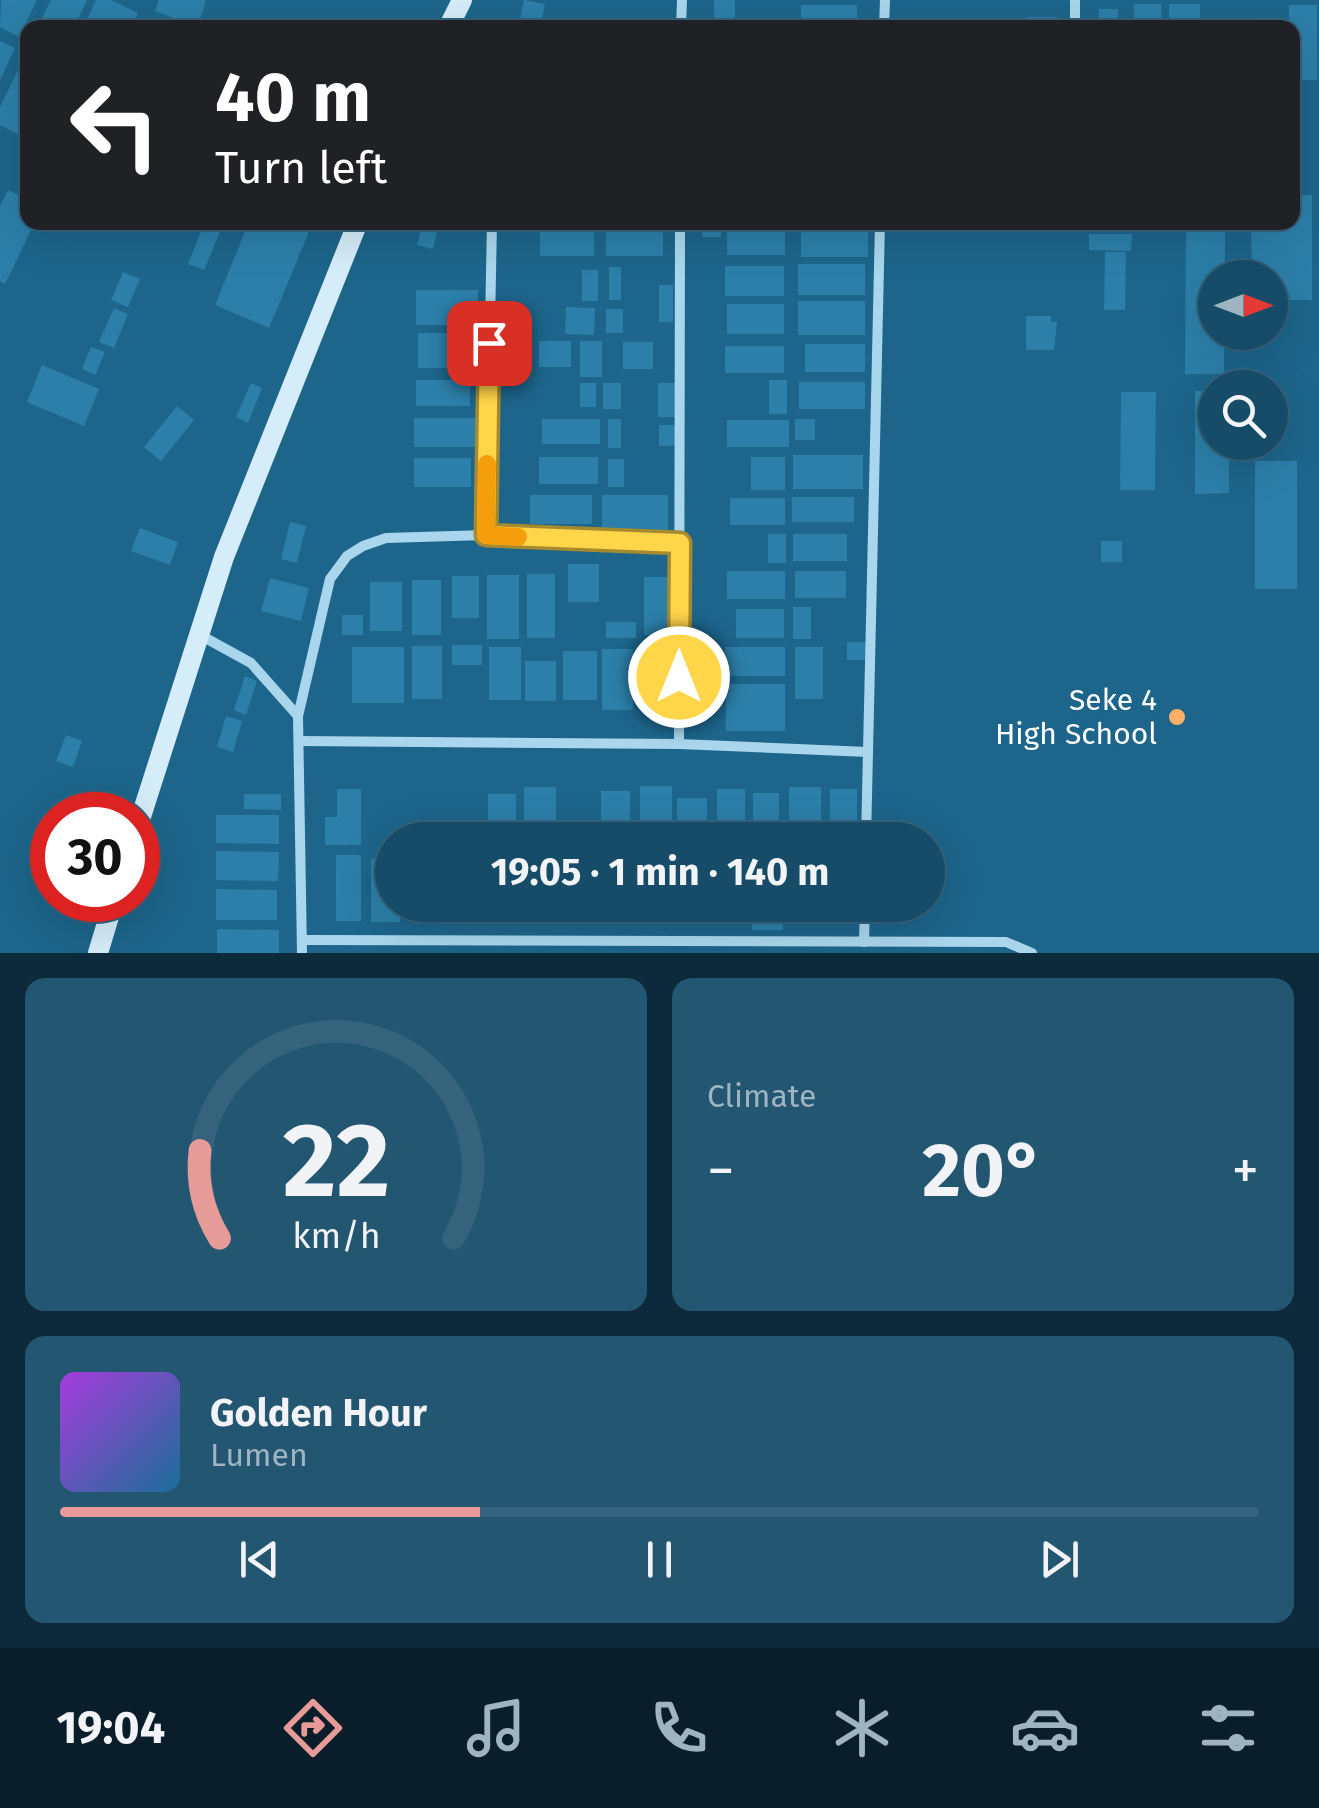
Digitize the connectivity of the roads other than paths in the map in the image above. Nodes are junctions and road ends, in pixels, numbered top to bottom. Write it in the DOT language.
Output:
graph roads {
  1 [pos="355,230"];
  2 [pos="492,230"];
  3 [pos="680,230"];
  4 [pos="880,230"];
  5 [pos="486,535"];
  6 [pos="680,543"];
  7 [pos="198,634"];
  8 [pos="298,716"];
  9 [pos="299,741"];
  10 [pos="678,744"];
  11 [pos="868,752"];
  12 [pos="149,792"];
  13 [pos="866,822"];
  14 [pos="107,922"];
  15 [pos="865,922"];
  16 [pos="303,940"];
  17 [pos="864,942"];
  18 [pos="98,953"];
  19 [pos="302,953"];
  20 [pos="1032,953"];
  1 -- 7 [label="street"];
  2 -- 5 [label="street"];
  3 -- 6 [label="street"];
  4 -- 11 [label="street"];
  5 -- 6 [label="street"];
  5 -- 8 [label="street"];
  6 -- 10 [label="street"];
  7 -- 8 [label="street"];
  7 -- 12 [label="street"];
  8 -- 9 [label="street"];
  9 -- 10 [label="street"];
  9 -- 16 [label="street"];
  10 -- 11 [label="street"];
  11 -- 13 [label="street"];
  14 -- 18 [label="street"];
  15 -- 17 [label="street"];
  16 -- 17 [label="street"];
  16 -- 19 [label="street"];
  17 -- 20 [label="street"];
}
